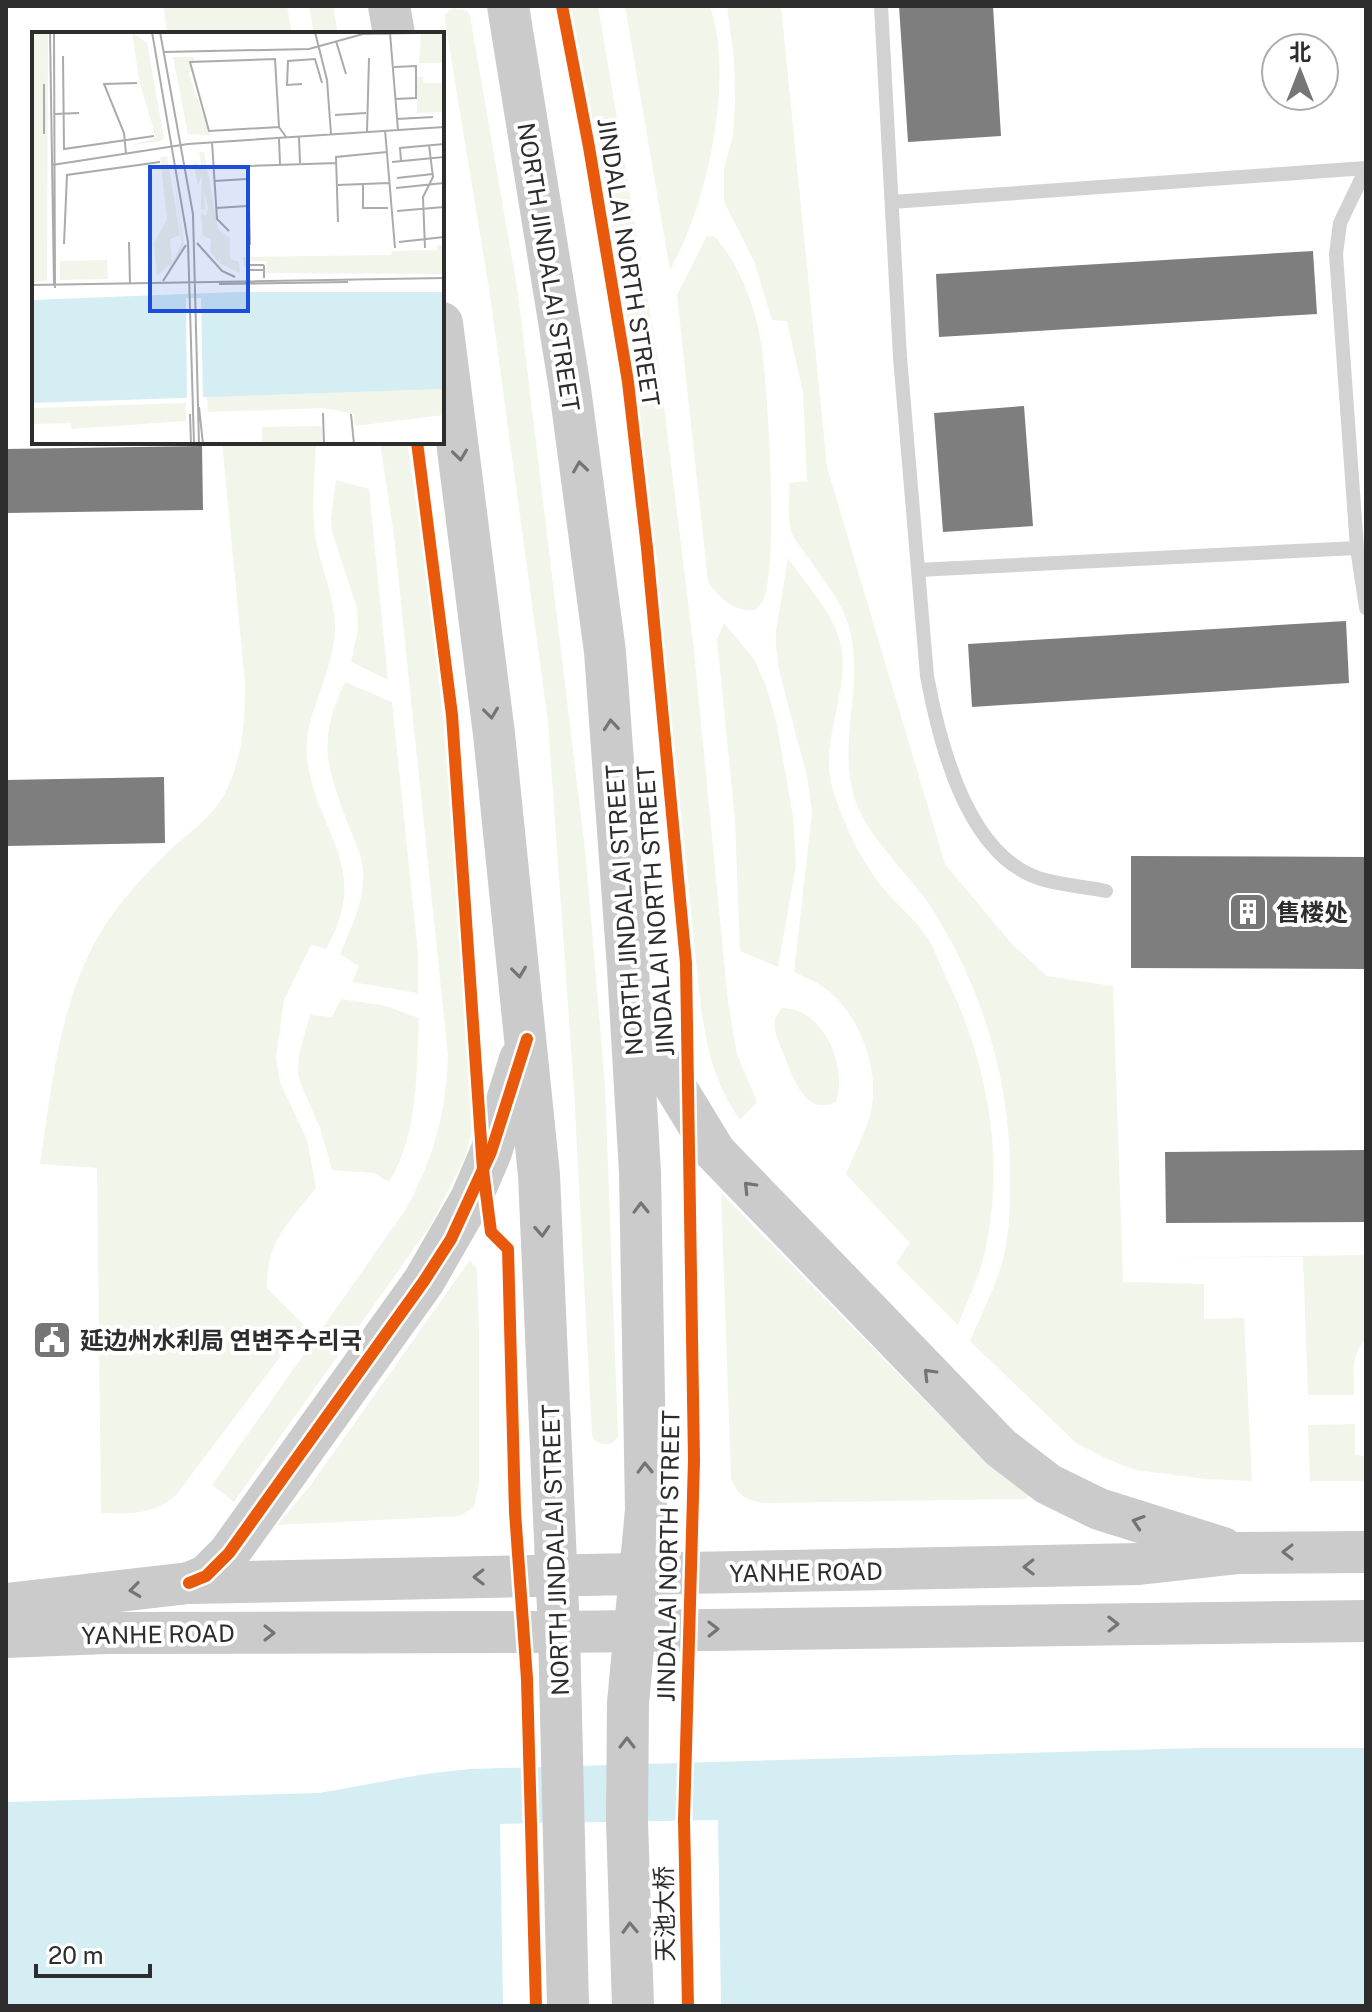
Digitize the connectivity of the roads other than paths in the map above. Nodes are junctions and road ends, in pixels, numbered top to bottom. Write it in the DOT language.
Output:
graph roads {
  1 [pos="881,6"];
  2 [pos="506,8"];
  3 [pos="1366,169"];
  4 [pos="892,202"];
  5 [pos="444,339"];
  6 [pos="1357,548"];
  7 [pos="918,570"];
  8 [pos="1366,608"];
  9 [pos="1106,891"];
  10 [pos="631,1014"];
  11 [pos="527,1039"];
  12 [pos="1366,1552"];
  13 [pos="1239,1553"];
  14 [pos="640,1575"];
  15 [pos="557,1576"];
  16 [pos="189,1583"];
  17 [pos="6,1604"];
  18 [pos="1366,1621"];
  19 [pos="635,1629"];
  20 [pos="559,1632"];
  21 [pos="6,1637"];
  22 [pos="568,2006"];
  23 [pos="633,2006"];
  1 -- 4 [label="lane"];
  10 -- 2 [label="main road, NORTH JINDALAI STREET, one-way"];
  3 -- 4 [label="lane"];
  3 -- 6 [label="lane"];
  4 -- 7 [label="lane"];
  5 -- 11 [label="main road, NORTH JINDALAI STREET, one-way"];
  6 -- 7 [label="lane"];
  6 -- 8 [label="lane"];
  7 -- 9 [label="lane"];
  13 -- 10 [label="main road, one-way"];
  14 -- 10 [label="main road, NORTH JINDALAI STREET, one-way"];
  11 -- 15 [label="main road, NORTH JINDALAI STREET, one-way"];
  11 -- 16 [label="main road"];
  12 -- 13 [label="main road, YANHE ROAD, one-way"];
  13 -- 14 [label="main road, YANHE ROAD, one-way"];
  14 -- 15 [label="main road, YANHE ROAD"];
  14 -- 19 [label="main road, NORTH JINDALAI STREET"];
  15 -- 16 [label="main road, YANHE ROAD, one-way"];
  15 -- 20 [label="main road, NORTH JINDALAI STREET"];
  16 -- 17 [label="main road, YANHE ROAD, one-way"];
  19 -- 18 [label="main road, YANHE ROAD, one-way"];
  19 -- 20 [label="main road, YANHE ROAD"];
  23 -- 19 [label="main road, NORTH JINDALAI STREET, one-way"];
  21 -- 20 [label="main road, YANHE ROAD, one-way"];
  20 -- 22 [label="main road, NORTH JINDALAI STREET"];
}
